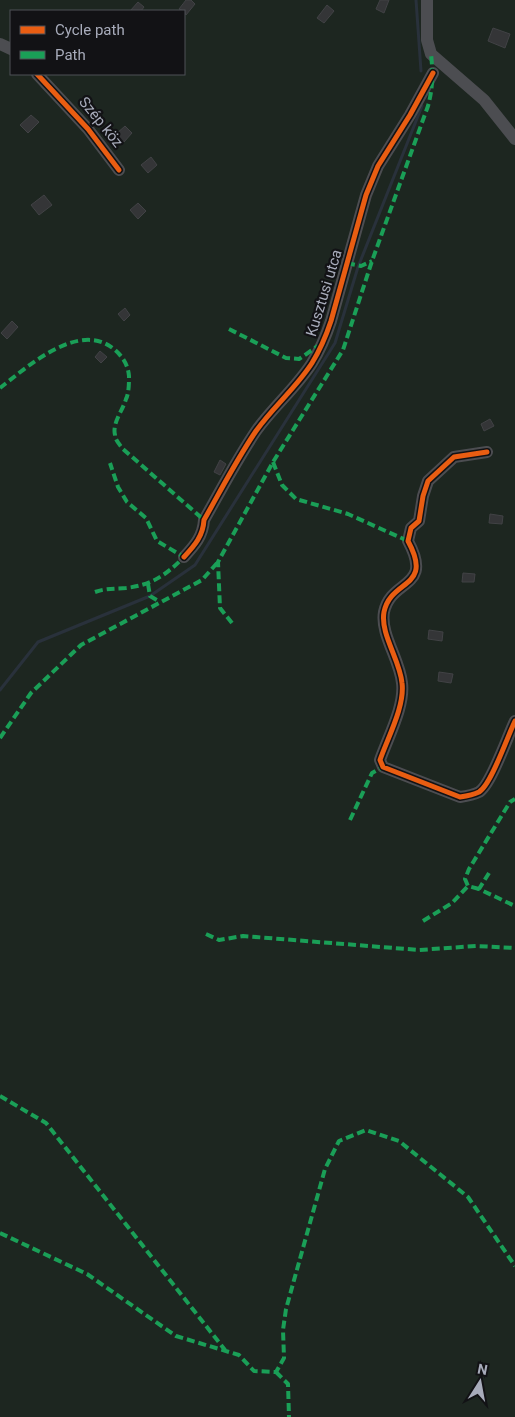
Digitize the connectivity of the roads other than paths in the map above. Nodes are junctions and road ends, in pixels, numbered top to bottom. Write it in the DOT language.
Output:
graph roads {
  1 [pos="426,0"];
  2 [pos="433,73"];
  3 [pos="37,75"];
  4 [pos="515,139"];
  5 [pos="119,170"];
  6 [pos="488,452"];
  7 [pos="184,557"];
  8 [pos="515,721"];
  1 -- 4 [label="street"];
  2 -- 7 [label="street, Kusztusi utca"];
  3 -- 5 [label="street, Szép köz"];
  6 -- 8 [label="street"];
}
